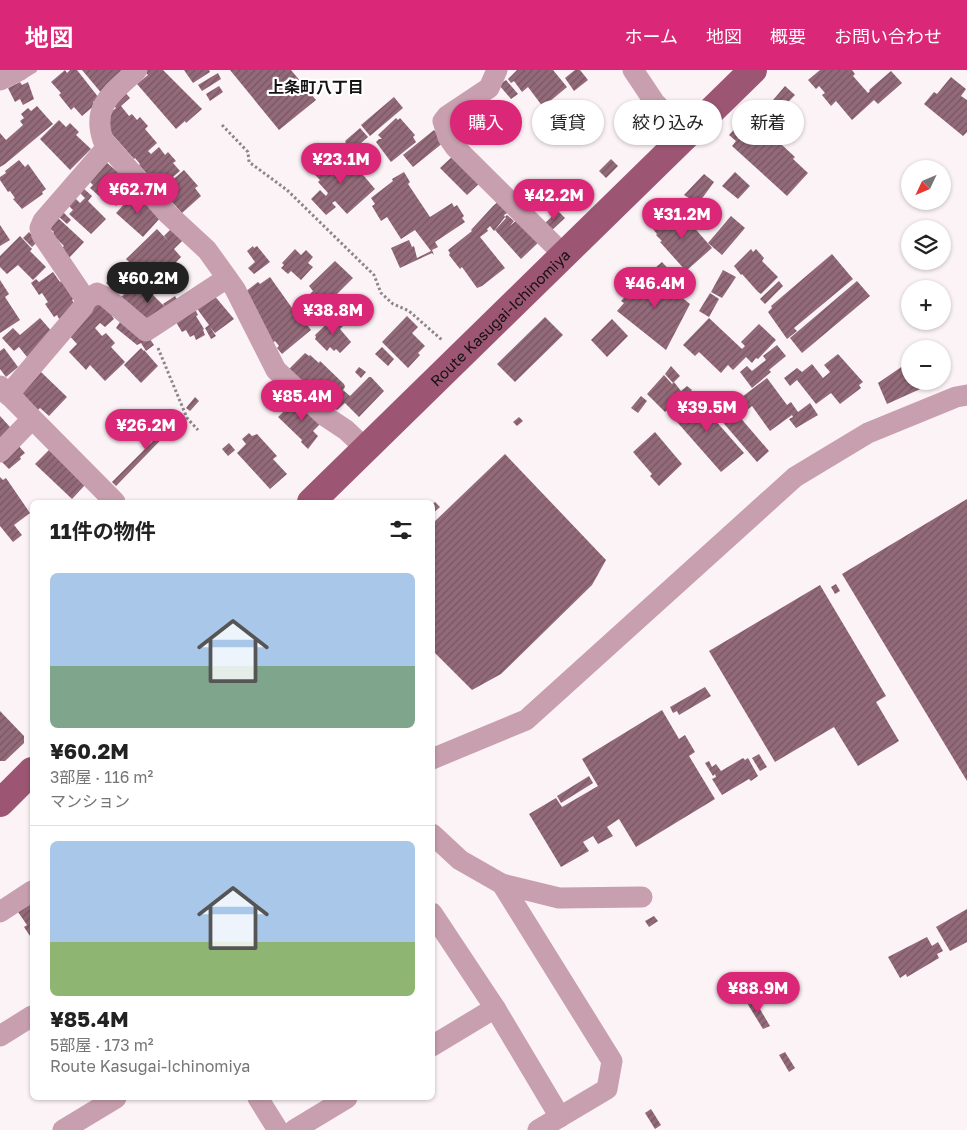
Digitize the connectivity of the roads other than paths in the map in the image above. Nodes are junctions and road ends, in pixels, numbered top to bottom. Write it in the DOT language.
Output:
graph roads {
  1 [pos="20,70"];
  2 [pos="137,70"];
  3 [pos="497,70"];
  4 [pos="633,70"];
  5 [pos="753,70"];
  6 [pos="0,80"];
  7 [pos="654,100"];
  8 [pos="722,100"];
  9 [pos="676,145"];
  10 [pos="108,146"];
  11 [pos="564,255"];
  12 [pos="227,278"];
  13 [pos="86,300"];
  14 [pos="4,390"];
  15 [pos="967,395"];
  16 [pos="32,419"];
  17 [pos="366,449"];
  18 [pos="0,452"];
  19 [pos="113,500"];
  20 [pos="313,500"];
  21 [pos="435,758"];
  22 [pos="30,773"];
  23 [pos="0,802"];
  24 [pos="435,837"];
  25 [pos="502,884"];
  26 [pos="30,892"];
  27 [pos="642,897"];
  28 [pos="0,912"];
  29 [pos="435,918"];
  30 [pos="495,1008"];
  31 [pos="30,1017"];
  32 [pos="0,1036"];
  33 [pos="435,1044"];
  34 [pos="113,1100"];
  35 [pos="259,1100"];
  36 [pos="344,1100"];
  37 [pos="560,1117"];
  38 [pos="62,1130"];
  39 [pos="278,1130"];
  40 [pos="294,1130"];
  41 [pos="538,1130"];
  1 -- 6 [label="street"];
  2 -- 10 [label="street"];
  3 -- 11 [label="street"];
  4 -- 7 [label="street"];
  5 -- 8 [label="main road, Route Kasugai-Ichinomiya"];
  9 -- 11 [label="main road, Route Kasugai-Ichinomiya"];
  10 -- 12 [label="street"];
  10 -- 13 [label="street"];
  11 -- 17 [label="main road, Route Kasugai-Ichinomiya"];
  12 -- 13 [label="street"];
  12 -- 17 [label="street"];
  13 -- 14 [label="street"];
  14 -- 16 [label="street"];
  15 -- 21 [label="street"];
  16 -- 18 [label="street"];
  16 -- 19 [label="street"];
  17 -- 20 [label="main road, Route Kasugai-Ichinomiya"];
  22 -- 23 [label="main road"];
  24 -- 25 [label="street"];
  25 -- 27 [label="street"];
  25 -- 37 [label="street"];
  26 -- 28 [label="street"];
  29 -- 30 [label="street"];
  30 -- 33 [label="street"];
  30 -- 37 [label="street"];
  31 -- 32 [label="street"];
  34 -- 38 [label="street"];
  35 -- 39 [label="street"];
  36 -- 40 [label="street"];
  37 -- 41 [label="street"];
}
